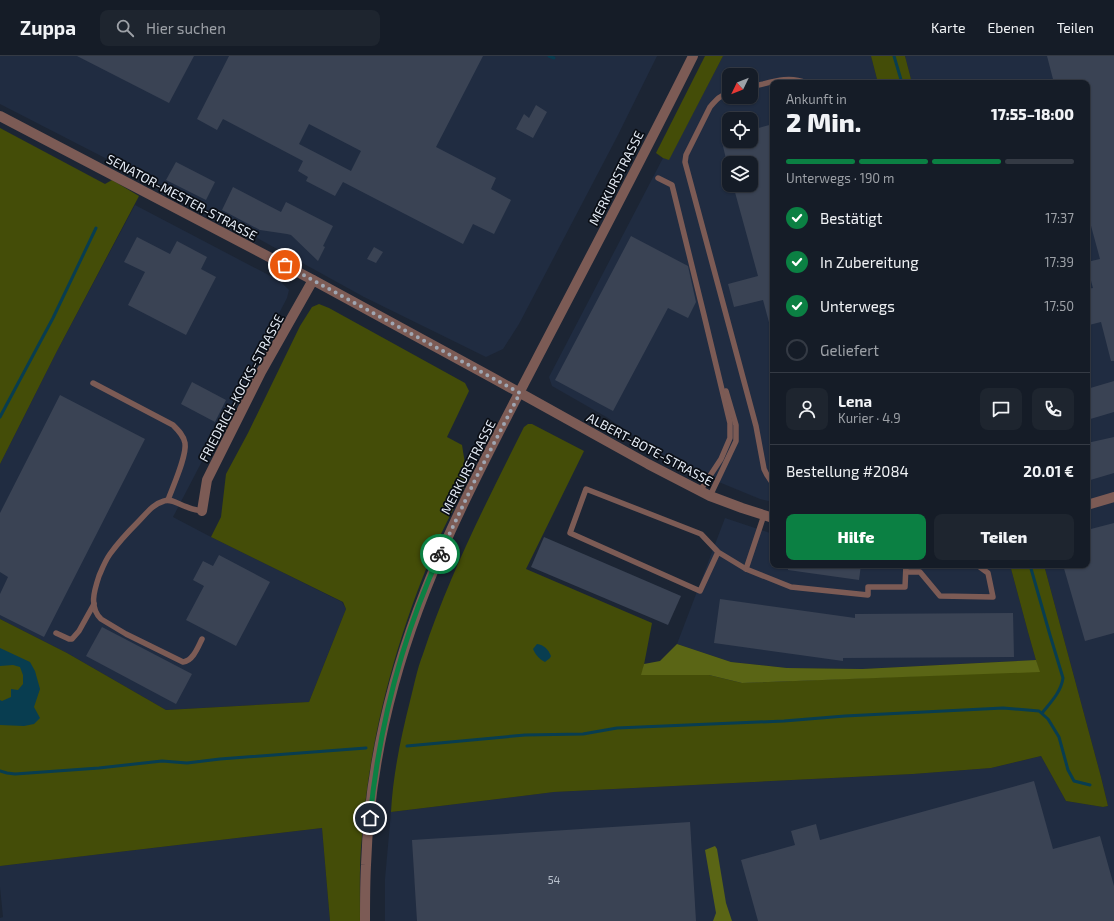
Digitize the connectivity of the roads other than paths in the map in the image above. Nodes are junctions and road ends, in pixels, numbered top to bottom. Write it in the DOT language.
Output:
graph roads {
  1 [pos="693,56"];
  2 [pos="778,80"];
  3 [pos="794,80"];
  4 [pos="770,82"];
  5 [pos="758,85"];
  6 [pos="722,96"];
  7 [pos="0,116"];
  8 [pos="658,178"];
  9 [pos="313,280"];
  10 [pos="711,343"];
  11 [pos="93,383"];
  12 [pos="520,393"];
  13 [pos="770,480"];
  14 [pos="700,491"];
  15 [pos="710,496"];
  16 [pos="1114,498"];
  17 [pos="168,500"];
  18 [pos="1090,504"];
  19 [pos="202,511"];
  20 [pos="769,517"];
  21 [pos="718,552"];
  22 [pos="906,568"];
  23 [pos="981,568"];
  24 [pos="746,569"];
  25 [pos="906,572"];
  26 [pos="94,604"];
  27 [pos="56,632"];
  28 [pos="202,639"];
  29 [pos="365,921"];
  1 -- 12 [label="street, MERKURSTRASSE"];
  2 -- 3 [label="lane"];
  4 -- 5 [label="lane"];
  6 -- 13 [label="lane"];
  7 -- 9 [label="street, SENATOR-MESTER-STRASSE"];
  8 -- 10 [label="lane"];
  9 -- 12 [label="street, SENATOR-MESTER-STRASSE"];
  9 -- 19 [label="street, FRIEDRICH-KOCKS-STRASSE"];
  10 -- 14 [label="lane"];
  10 -- 15 [label="lane"];
  11 -- 17 [label="lane"];
  12 -- 14 [label="street, ALBERT-BOTE-STRASSE"];
  12 -- 29 [label="street, MERKURSTRASSE"];
  14 -- 15 [label="street, ALBERT-BOTE-STRASSE"];
  15 -- 20 [label="street, ALBERT-BOTE-STRASSE"];
  16 -- 18 [label="street"];
  17 -- 19 [label="lane"];
  17 -- 26 [label="lane"];
  20 -- 24 [label="lane"];
  21 -- 21 [label="lane"];
  21 -- 24 [label="lane"];
  22 -- 25 [label="lane"];
  23 -- 25 [label="lane"];
  24 -- 25 [label="lane"];
  26 -- 27 [label="lane"];
  26 -- 28 [label="lane"];
}
